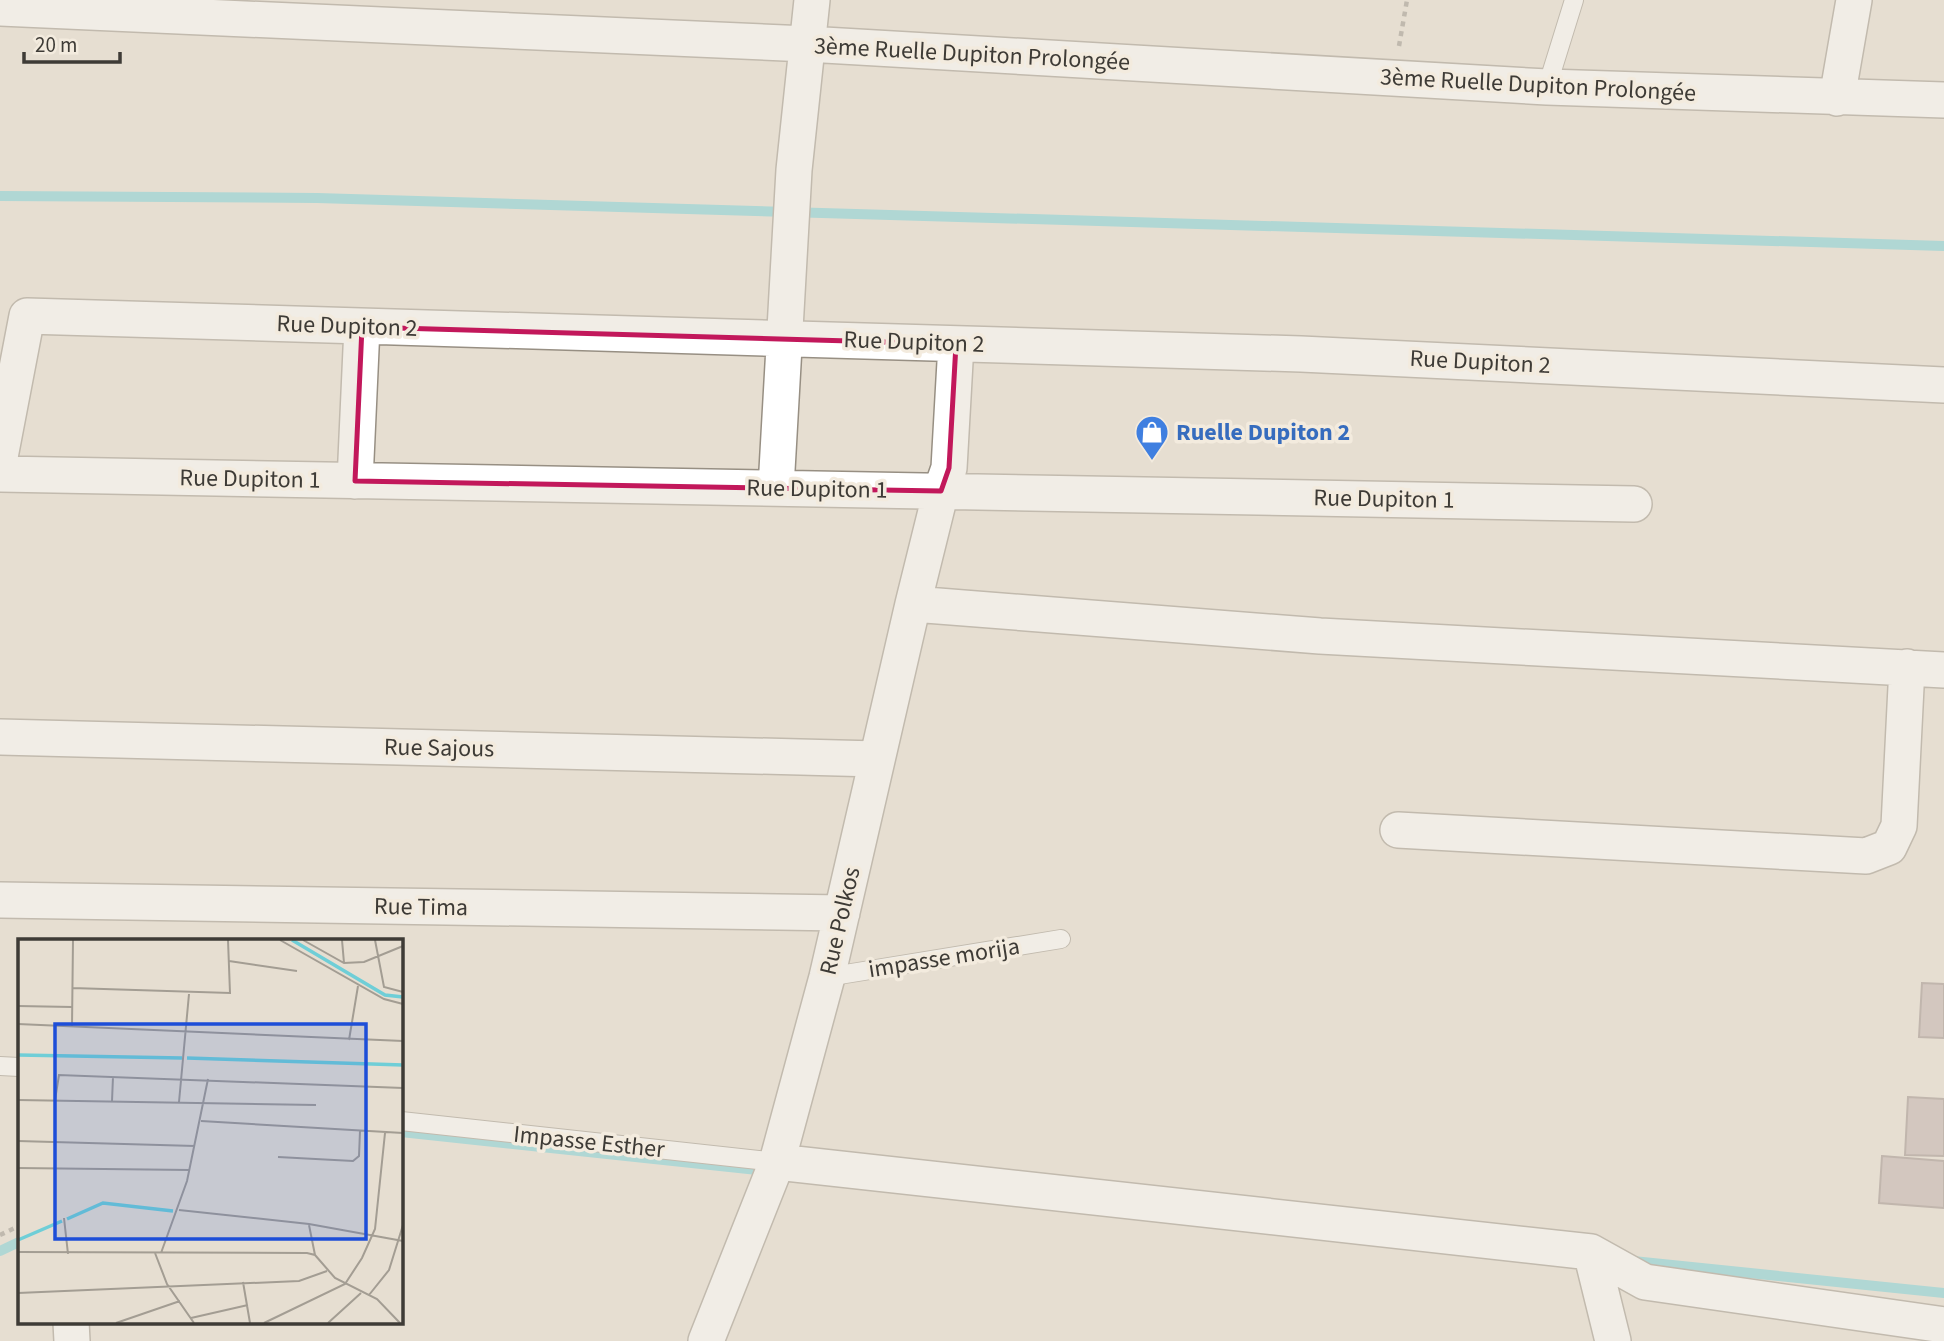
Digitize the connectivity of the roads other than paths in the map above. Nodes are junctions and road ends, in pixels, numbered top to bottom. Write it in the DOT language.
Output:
graph roads {
  1 [pos="812,0"];
  2 [pos="1574,0"];
  3 [pos="1854,0"];
  4 [pos="102,6"];
  5 [pos="0,8"];
  6 [pos="807,44"];
  7 [pos="1547,87"];
  8 [pos="1838,98"];
  9 [pos="1944,100"];
  10 [pos="362,327"];
  11 [pos="783,339"];
  12 [pos="956,344"];
  13 [pos="1944,385"];
  14 [pos="0,457"];
  15 [pos="0,474"];
  16 [pos="355,481"];
  17 [pos="776,488"];
  18 [pos="941,491"];
  19 [pos="1634,504"];
  20 [pos="913,604"];
  21 [pos="1907,667"];
  22 [pos="1944,670"];
  23 [pos="0,737"];
  24 [pos="877,759"];
  25 [pos="1398,830"];
  26 [pos="0,900"];
  27 [pos="842,913"];
  28 [pos="1060,939"];
  29 [pos="827,977"];
  30 [pos="0,1066"];
  31 [pos="18,1067"];
  32 [pos="402,1121"];
  33 [pos="774,1170"];
  34 [pos="1591,1252"];
  35 [pos="1944,1325"];
  36 [pos="706,1341"];
  37 [pos="1613,1341"];
  1 -- 6 [label="street"];
  2 -- 7 [label="lane"];
  3 -- 8 [label="street"];
  4 -- 5 [label="street, 3ème Ruelle Dupiton Prolongée"];
  4 -- 6 [label="street, 3ème Ruelle Dupiton Prolongée"];
  6 -- 7 [label="street, 3ème Ruelle Dupiton Prolongée"];
  6 -- 11 [label="street"];
  7 -- 8 [label="street, 3ème Ruelle Dupiton Prolongée"];
  8 -- 9 [label="street, 3ème Ruelle Dupiton Prolongée"];
  10 -- 11 [label="street, Rue Dupiton 2"];
  10 -- 14 [label="street, Rue Dupiton 2"];
  10 -- 16 [label="street"];
  11 -- 12 [label="street, Rue Dupiton 2"];
  11 -- 17 [label="street"];
  12 -- 13 [label="street, Rue Dupiton 2"];
  12 -- 18 [label="street, Rue Polkos"];
  15 -- 16 [label="street, Rue Dupiton 1"];
  16 -- 17 [label="street, Rue Dupiton 1"];
  17 -- 18 [label="street, Rue Dupiton 1"];
  18 -- 19 [label="street, Rue Dupiton 1"];
  18 -- 20 [label="street, Rue Polkos"];
  20 -- 21 [label="street"];
  20 -- 24 [label="street, Rue Polkos"];
  21 -- 22 [label="street"];
  21 -- 25 [label="street"];
  23 -- 24 [label="street, Rue Sajous"];
  24 -- 27 [label="street, Rue Polkos"];
  26 -- 27 [label="street, Rue Tima"];
  27 -- 29 [label="street, Rue Polkos"];
  28 -- 29 [label="lane, impasse morija"];
  29 -- 33 [label="street, Rue Polkos"];
  30 -- 31 [label="lane"];
  32 -- 33 [label="lane, Impasse Esther"];
  33 -- 34 [label="street"];
  33 -- 36 [label="street, Rue Polkos"];
  34 -- 35 [label="street"];
  34 -- 37 [label="street"];
}
